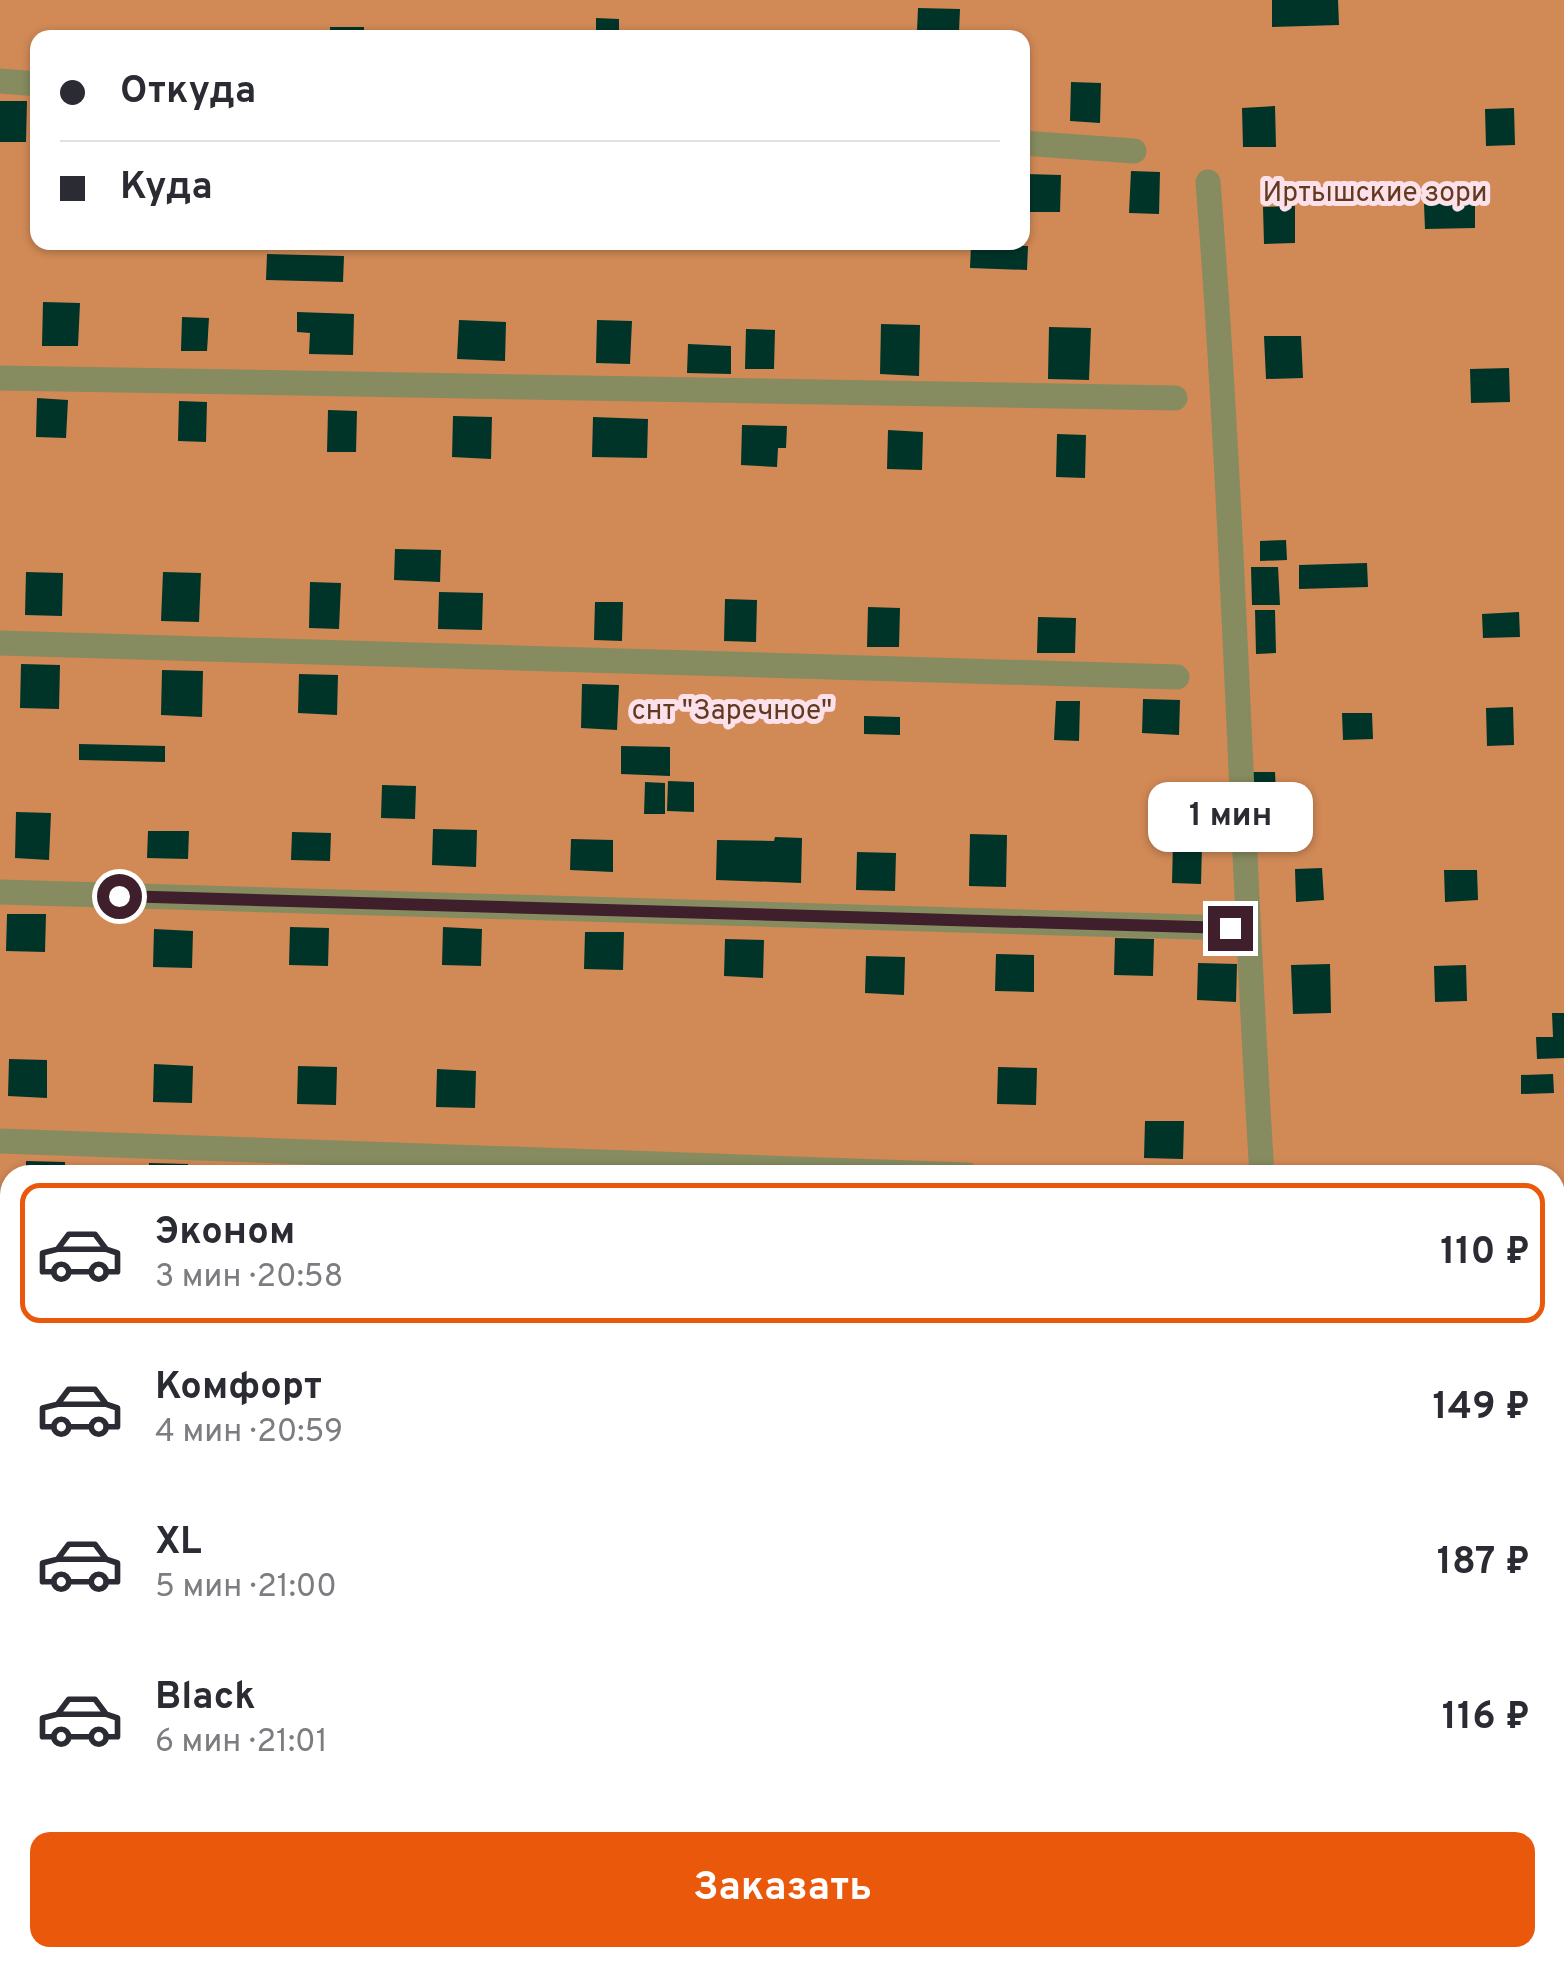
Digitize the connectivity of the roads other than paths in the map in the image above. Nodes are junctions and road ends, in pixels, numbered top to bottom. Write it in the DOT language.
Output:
graph roads {
  1 [pos="0,81"];
  2 [pos="30,83"];
  3 [pos="1030,144"];
  4 [pos="1134,151"];
  5 [pos="1208,182"];
  6 [pos="0,378"];
  7 [pos="1174,398"];
  8 [pos="0,643"];
  9 [pos="1177,677"];
  10 [pos="0,892"];
  11 [pos="1230,928"];
  12 [pos="0,1141"];
  13 [pos="683,1165"];
  14 [pos="1261,1165"];
  1 -- 2 [label="street"];
  3 -- 4 [label="street"];
  5 -- 14 [label="street"];
  6 -- 7 [label="street"];
  8 -- 9 [label="street"];
  10 -- 11 [label="street"];
  12 -- 13 [label="street"];
}
